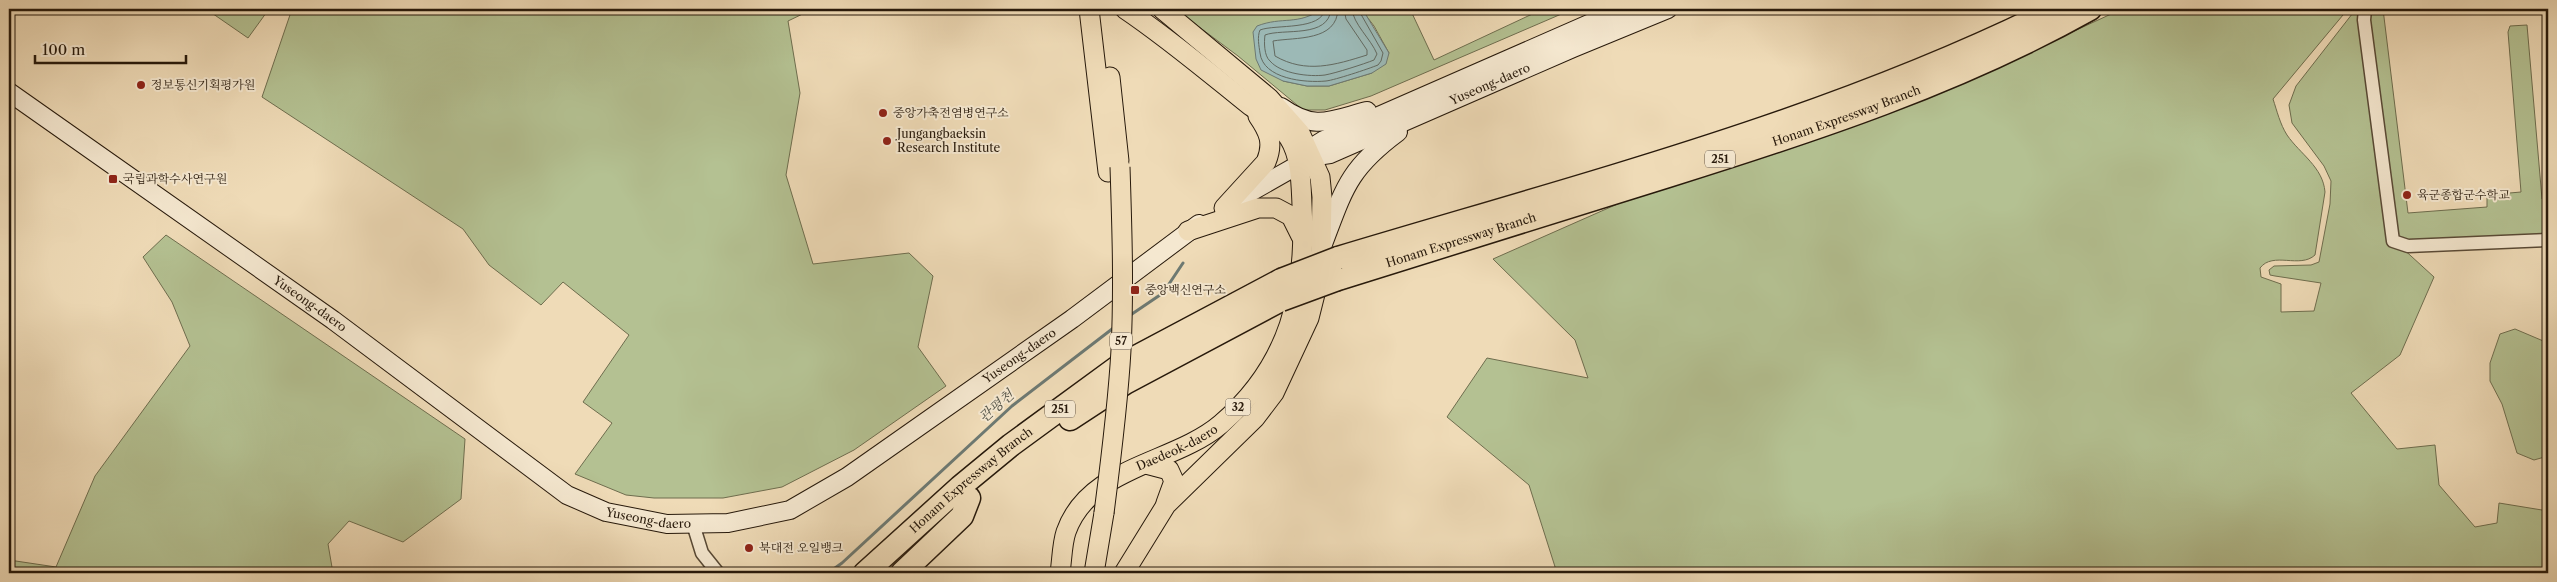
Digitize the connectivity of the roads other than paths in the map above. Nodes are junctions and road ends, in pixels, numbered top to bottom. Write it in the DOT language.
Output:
graph roads {
  1 [pos="1088,9"];
  2 [pos="1100,9"];
  3 [pos="1125,9"];
  4 [pos="1162,9"];
  5 [pos="1623,9"];
  6 [pos="1668,9"];
  7 [pos="2056,9"];
  8 [pos="2090,9"];
  9 [pos="2364,9"];
  10 [pos="9,92"];
  11 [pos="1269,98"];
  12 [pos="1411,101"];
  13 [pos="1250,105"];
  14 [pos="1440,105"];
  15 [pos="1304,161"];
  16 [pos="1114,170"];
  17 [pos="1224,208"];
  18 [pos="1188,231"];
  19 [pos="2548,240"];
  20 [pos="1326,257"];
  21 [pos="1281,290"];
  22 [pos="1146,464"];
  23 [pos="969,498"];
  24 [pos="1166,505"];
  25 [pos="1098,514"];
  26 [pos="693,524"];
  27 [pos="1130,570"];
  28 [pos="718,573"];
  29 [pos="865,573"];
  30 [pos="888,573"];
  31 [pos="902,573"];
  32 [pos="1060,573"];
  33 [pos="1083,573"];
  34 [pos="1094,573"];
  1 -- 16 [label="main road, 57"];
  2 -- 16 [label="main road, 57"];
  3 -- 13 [label="main road"];
  4 -- 11 [label="main road"];
  5 -- 12 [label="main road, Yuseong-daero"];
  6 -- 14 [label="main road, Yuseong-daero / 32"];
  7 -- 20 [label="highway, Honam Expressway Branch / 251"];
  8 -- 20 [label="highway, Honam Expressway Branch / 251"];
  9 -- 19 [label="street"];
  10 -- 26 [label="main road, Yuseong-daero"];
  11 -- 12 [label="main road"];
  11 -- 15 [label="main road"];
  12 -- 15 [label="main road, Yuseong-daero"];
  13 -- 15 [label="main road"];
  13 -- 17 [label="main road"];
  14 -- 15 [label="main road, Yuseong-daero / 32"];
  14 -- 20 [label="main road, 32"];
  15 -- 17 [label="main road, Yuseong-daero"];
  15 -- 20 [label="main road, Daedeok-daero / 32"];
  15 -- 20 [label="main road, Daedeok-daero"];
  16 -- 25 [label="main road, 57"];
  17 -- 18 [label="main road, Yuseong-daero"];
  18 -- 20 [label="main road"];
  18 -- 26 [label="main road, Yuseong-daero"];
  20 -- 21 [label="highway, Honam Expressway Branch / 251, bridge"];
  20 -- 22 [label="main road, Daedeok-daero / 32"];
  20 -- 24 [label="main road, Daedeok-daero / 32"];
  21 -- 23 [label="highway, Honam Expressway Branch / 251"];
  21 -- 29 [label="highway, Honam Expressway Branch / 251"];
  22 -- 24 [label="main road"];
  22 -- 32 [label="main road, Daedeok-daero / 32"];
  23 -- 30 [label="highway, Honam Expressway Branch / 251"];
  23 -- 31 [label="highway"];
  24 -- 27 [label="main road, Daedeok-daero / 32"];
  25 -- 33 [label="main road, 57"];
  25 -- 34 [label="main road, 57"];
  26 -- 28 [label="street"];
}
